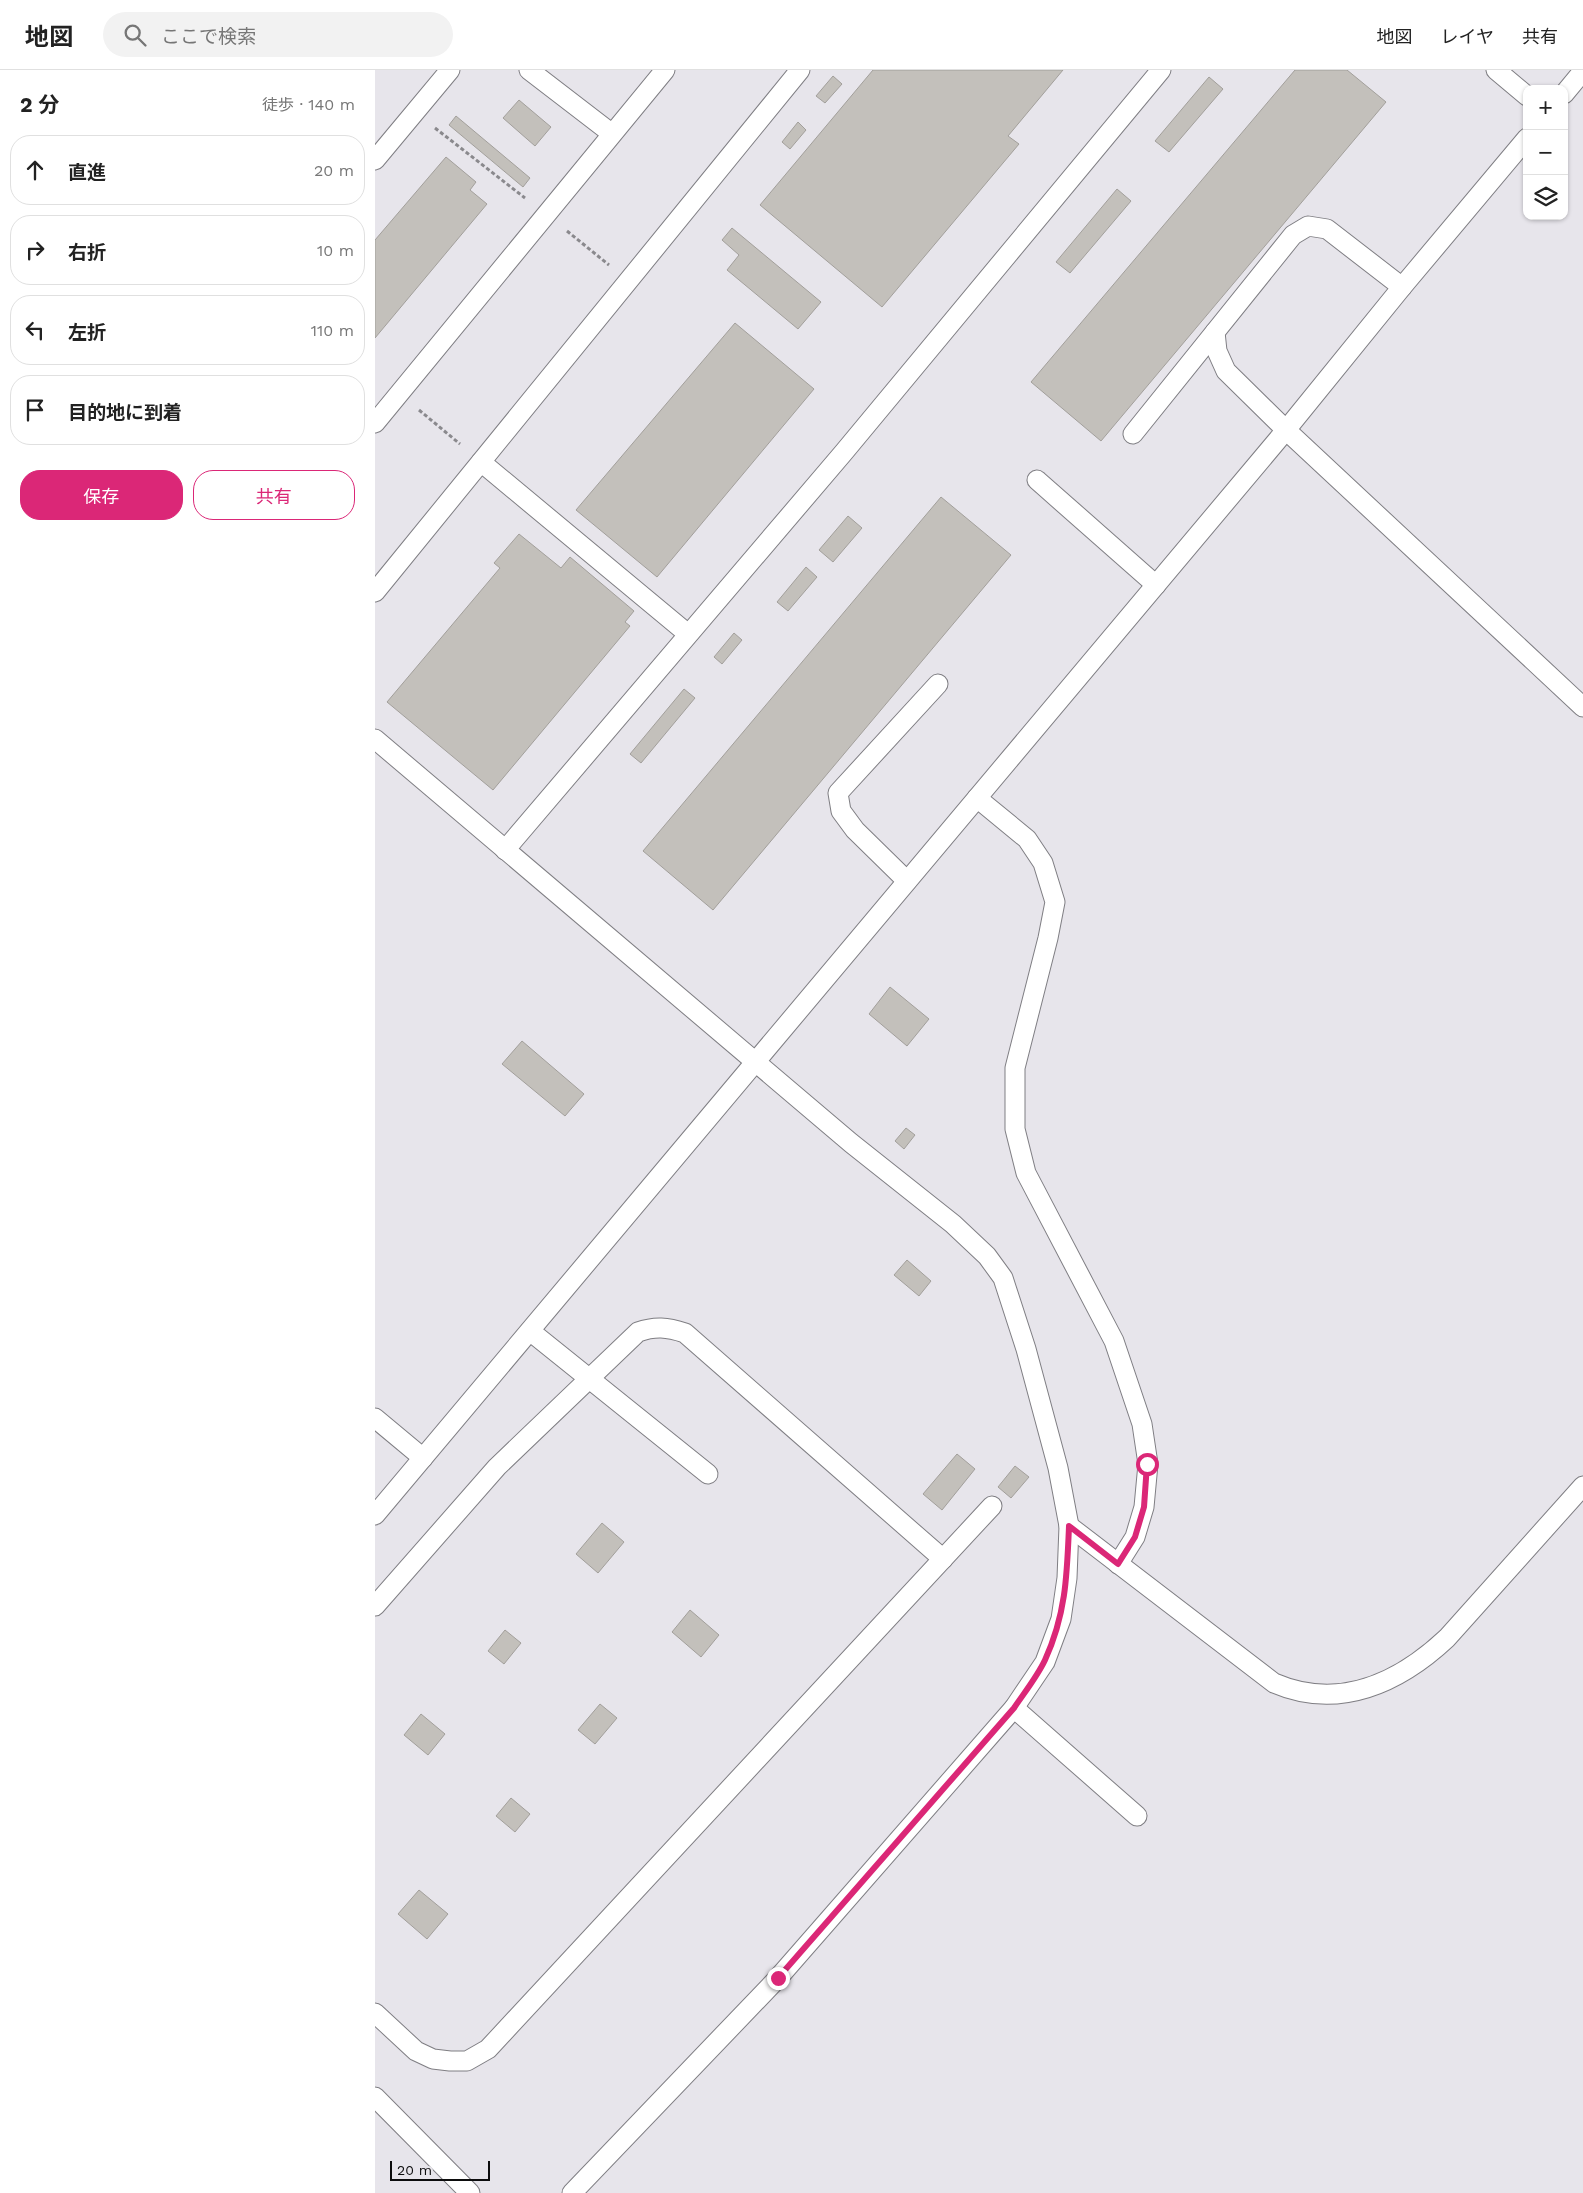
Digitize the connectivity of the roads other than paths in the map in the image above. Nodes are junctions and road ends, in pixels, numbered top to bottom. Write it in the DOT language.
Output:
graph roads {
  1 [pos="450,70"];
  2 [pos="529,70"];
  3 [pos="665,70"];
  4 [pos="800,70"];
  5 [pos="1496,70"];
  6 [pos="1583,71"];
  7 [pos="1156,72"];
  8 [pos="1568,89"];
  9 [pos="1523,93"];
  10 [pos="611,133"];
  11 [pos="1523,143"];
  12 [pos="375,160"];
  13 [pos="1402,287"];
  14 [pos="1215,332"];
  15 [pos="375,423"];
  16 [pos="1286,430"];
  17 [pos="1133,434"];
  18 [pos="481,462"];
  19 [pos="1037,480"];
  20 [pos="1156,585"];
  21 [pos="375,592"];
  22 [pos="688,634"];
  23 [pos="938,684"];
  24 [pos="1583,707"];
  25 [pos="375,739"];
  26 [pos="977,798"];
  27 [pos="505,850"];
  28 [pos="907,881"];
  29 [pos="756,1062"];
  30 [pos="530,1331"];
  31 [pos="589,1379"];
  32 [pos="375,1418"];
  33 [pos="423,1458"];
  34 [pos="708,1474"];
  35 [pos="1583,1486"];
  36 [pos="992,1506"];
  37 [pos="375,1515"];
  38 [pos="1069,1526"];
  39 [pos="943,1559"];
  40 [pos="1118,1564"];
  41 [pos="375,1606"];
  42 [pos="1014,1708"];
  43 [pos="1137,1816"];
  44 [pos="375,2013"];
  45 [pos="375,2097"];
  46 [pos="470,2193"];
  47 [pos="572,2193"];
  1 -- 12 [label="lane"];
  2 -- 10 [label="lane"];
  3 -- 10 [label="lane"];
  4 -- 18 [label="lane"];
  5 -- 9 [label="lane"];
  6 -- 8 [label="lane"];
  7 -- 22 [label="lane"];
  10 -- 15 [label="lane"];
  11 -- 13 [label="lane"];
  13 -- 14 [label="lane"];
  13 -- 16 [label="lane"];
  14 -- 16 [label="lane"];
  14 -- 17 [label="lane"];
  16 -- 20 [label="lane"];
  16 -- 24 [label="lane"];
  18 -- 21 [label="lane"];
  18 -- 22 [label="lane"];
  19 -- 20 [label="lane"];
  20 -- 26 [label="lane"];
  22 -- 27 [label="lane"];
  23 -- 28 [label="lane"];
  25 -- 27 [label="lane"];
  26 -- 28 [label="lane"];
  26 -- 40 [label="lane"];
  27 -- 29 [label="lane"];
  28 -- 29 [label="lane"];
  29 -- 30 [label="lane"];
  29 -- 38 [label="lane"];
  30 -- 31 [label="lane"];
  30 -- 33 [label="lane"];
  31 -- 34 [label="lane"];
  31 -- 39 [label="lane"];
  31 -- 41 [label="lane"];
  32 -- 33 [label="lane"];
  33 -- 37 [label="lane"];
  35 -- 40 [label="lane"];
  36 -- 39 [label="lane"];
  38 -- 40 [label="lane"];
  38 -- 42 [label="lane"];
  39 -- 44 [label="lane"];
  42 -- 43 [label="lane"];
  42 -- 47 [label="lane"];
  45 -- 46 [label="lane"];
}
